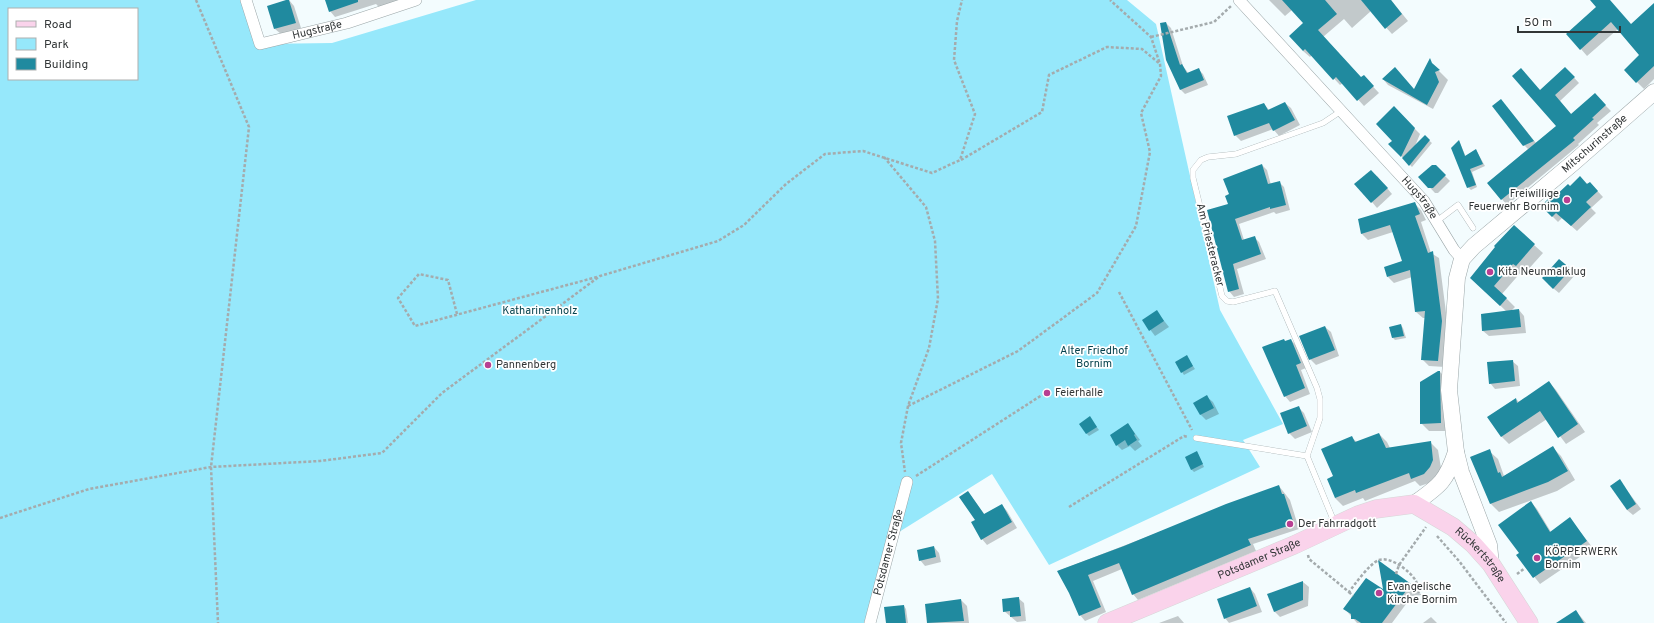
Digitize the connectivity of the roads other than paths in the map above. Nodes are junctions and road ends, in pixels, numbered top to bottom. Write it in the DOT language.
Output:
graph roads {
  1 [pos="246,0"];
  2 [pos="416,0"];
  3 [pos="1235,3"];
  4 [pos="1654,92"];
  5 [pos="1341,111"];
  6 [pos="1437,221"];
  7 [pos="1473,228"];
  8 [pos="1462,259"];
  9 [pos="1196,438"];
  10 [pos="1456,452"];
  11 [pos="1307,456"];
  12 [pos="907,482"];
  13 [pos="1414,504"];
  14 [pos="1335,526"];
  15 [pos="1491,564"];
  16 [pos="870,623"];
  17 [pos="1107,623"];
  18 [pos="1529,623"];
  1 -- 2 [label="street, Hugstraße"];
  3 -- 5 [label="street, Hugstraße"];
  4 -- 8 [label="main road, Mitschurinstraße"];
  5 -- 6 [label="street, Hugstraße"];
  5 -- 11 [label="lane, Am Priesteracker"];
  6 -- 7 [label="lane"];
  6 -- 8 [label="street, Hugstraße"];
  8 -- 10 [label="main road"];
  9 -- 11 [label="lane"];
  10 -- 13 [label="main road"];
  10 -- 15 [label="main road"];
  11 -- 14 [label="lane"];
  12 -- 16 [label="street, Potsdamer Straße"];
  13 -- 14 [label="main road, Potsdamer Straße"];
  13 -- 15 [label="main road, Rückertstraße"];
  14 -- 17 [label="main road, Potsdamer Straße"];
  15 -- 18 [label="main road, Rückertstraße"];
}
